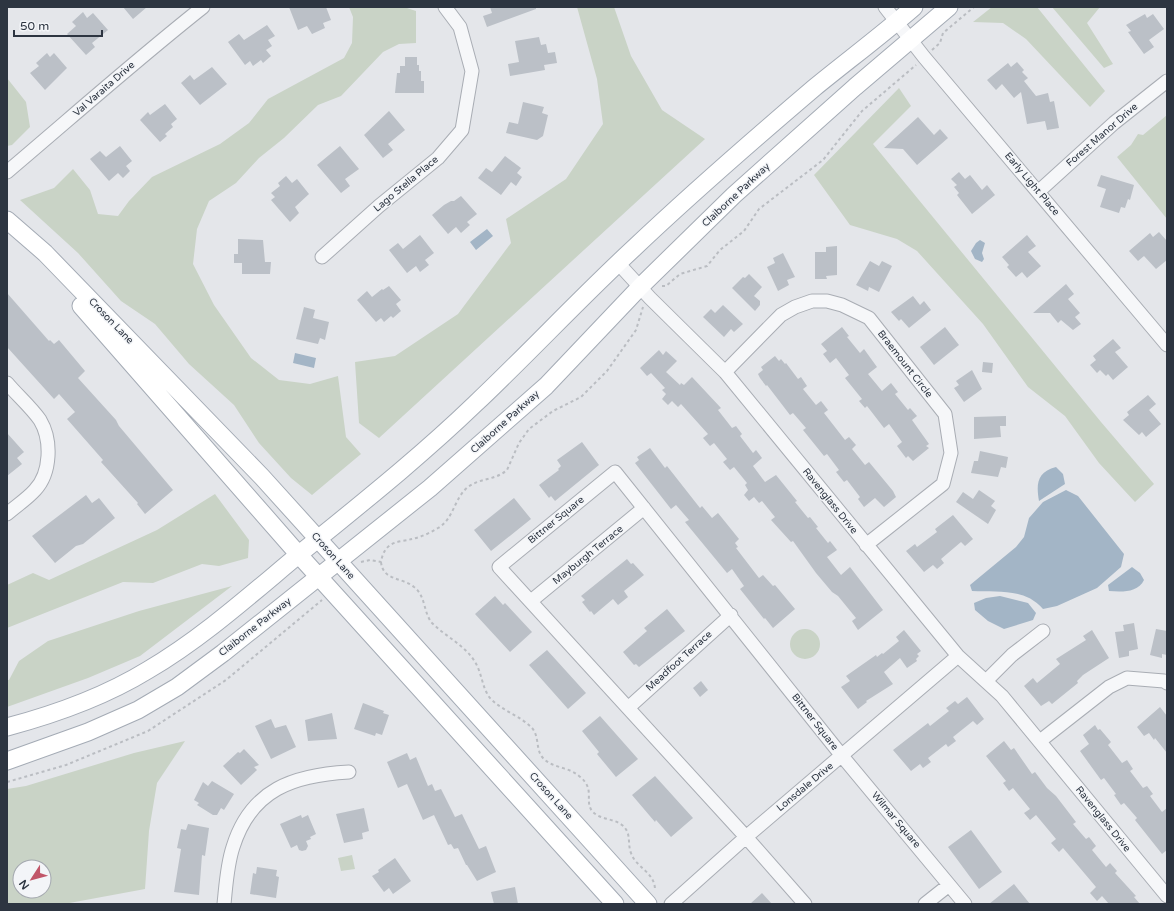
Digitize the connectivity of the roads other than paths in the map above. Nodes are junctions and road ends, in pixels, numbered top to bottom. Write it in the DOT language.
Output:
graph roads {
  1 [pos="203,7"];
  2 [pos="445,7"];
  3 [pos="885,7"];
  4 [pos="914,7"];
  5 [pos="949,7"];
  6 [pos="897,22"];
  7 [pos="910,39"];
  8 [pos="1167,81"];
  9 [pos="7,172"];
  10 [pos="1038,192"];
  11 [pos="7,220"];
  12 [pos="322,257"];
  13 [pos="618,263"];
  14 [pos="640,287"];
  15 [pos="1167,345"];
  16 [pos="725,372"];
  17 [pos="7,383"];
  18 [pos="644,508"];
  19 [pos="7,514"];
  20 [pos="318,539"];
  21 [pos="866,545"];
  22 [pos="298,555"];
  23 [pos="337,560"];
  24 [pos="318,576"];
  25 [pos="531,601"];
  26 [pos="731,615"];
  27 [pos="1043,631"];
  28 [pos="958,656"];
  29 [pos="986,681"];
  30 [pos="1167,683"];
  31 [pos="628,708"];
  32 [pos="7,727"];
  33 [pos="1040,741"];
  34 [pos="842,756"];
  35 [pos="7,761"];
  36 [pos="349,772"];
  37 [pos="746,837"];
  38 [pos="949,884"];
  39 [pos="1167,896"];
  40 [pos="653,899"];
  41 [pos="224,904"];
  42 [pos="615,904"];
  43 [pos="670,904"];
  44 [pos="805,904"];
  45 [pos="925,904"];
  46 [pos="965,904"];
  1 -- 9 [label="street, Val Varaita Drive"];
  2 -- 12 [label="street, Lago Stella Place"];
  3 -- 6 [label="street, Early Light Place"];
  4 -- 6 [label="main road"];
  5 -- 7 [label="main road, Claiborne Parkway"];
  6 -- 7 [label="street, Early Light Place"];
  6 -- 13 [label="main road"];
  7 -- 10 [label="street, Early Light Place"];
  7 -- 14 [label="main road, Claiborne Parkway"];
  8 -- 10 [label="street, Forest Manor Drive"];
  10 -- 15 [label="street, Early Light Place"];
  11 -- 20 [label="main road, Croson Lane"];
  11 -- 22 [label="main road, Croson Lane"];
  13 -- 14 [label="street, Ravenglass Drive"];
  13 -- 20 [label="main road"];
  14 -- 16 [label="street, Ravenglass Drive"];
  14 -- 23 [label="main road, Claiborne Parkway"];
  16 -- 21 [label="street, Ravenglass Drive"];
  16 -- 21 [label="street, Braemount Circle"];
  17 -- 19 [label="street"];
  18 -- 25 [label="street, Mayburgh Terrace"];
  18 -- 25 [label="street, Bittner Square"];
  18 -- 26 [label="street, Bittner Square"];
  20 -- 22 [label="main road"];
  20 -- 23 [label="main road, Croson Lane"];
  21 -- 28 [label="street, Ravenglass Drive"];
  22 -- 24 [label="main road, Croson Lane"];
  22 -- 32 [label="main road"];
  23 -- 24 [label="main road, Claiborne Parkway"];
  23 -- 40 [label="main road, Croson Lane"];
  24 -- 35 [label="main road, Claiborne Parkway"];
  24 -- 42 [label="main road, Croson Lane"];
  25 -- 31 [label="street, Bittner Square"];
  26 -- 31 [label="street, Meadfoot Terrace"];
  26 -- 34 [label="street, Bittner Square"];
  27 -- 29 [label="street"];
  28 -- 29 [label="street, Ravenglass Drive"];
  28 -- 34 [label="street, Lonsdale Drive"];
  29 -- 33 [label="street, Ravenglass Drive"];
  30 -- 33 [label="street"];
  31 -- 37 [label="street, Bittner Square"];
  33 -- 39 [label="street, Ravenglass Drive"];
  34 -- 37 [label="street, Lonsdale Drive"];
  34 -- 38 [label="street, Wilmar Square"];
  36 -- 41 [label="street"];
  37 -- 43 [label="street, Lonsdale Drive"];
  37 -- 44 [label="street"];
  38 -- 45 [label="street"];
  38 -- 46 [label="street, Wilmar Square"];
}
